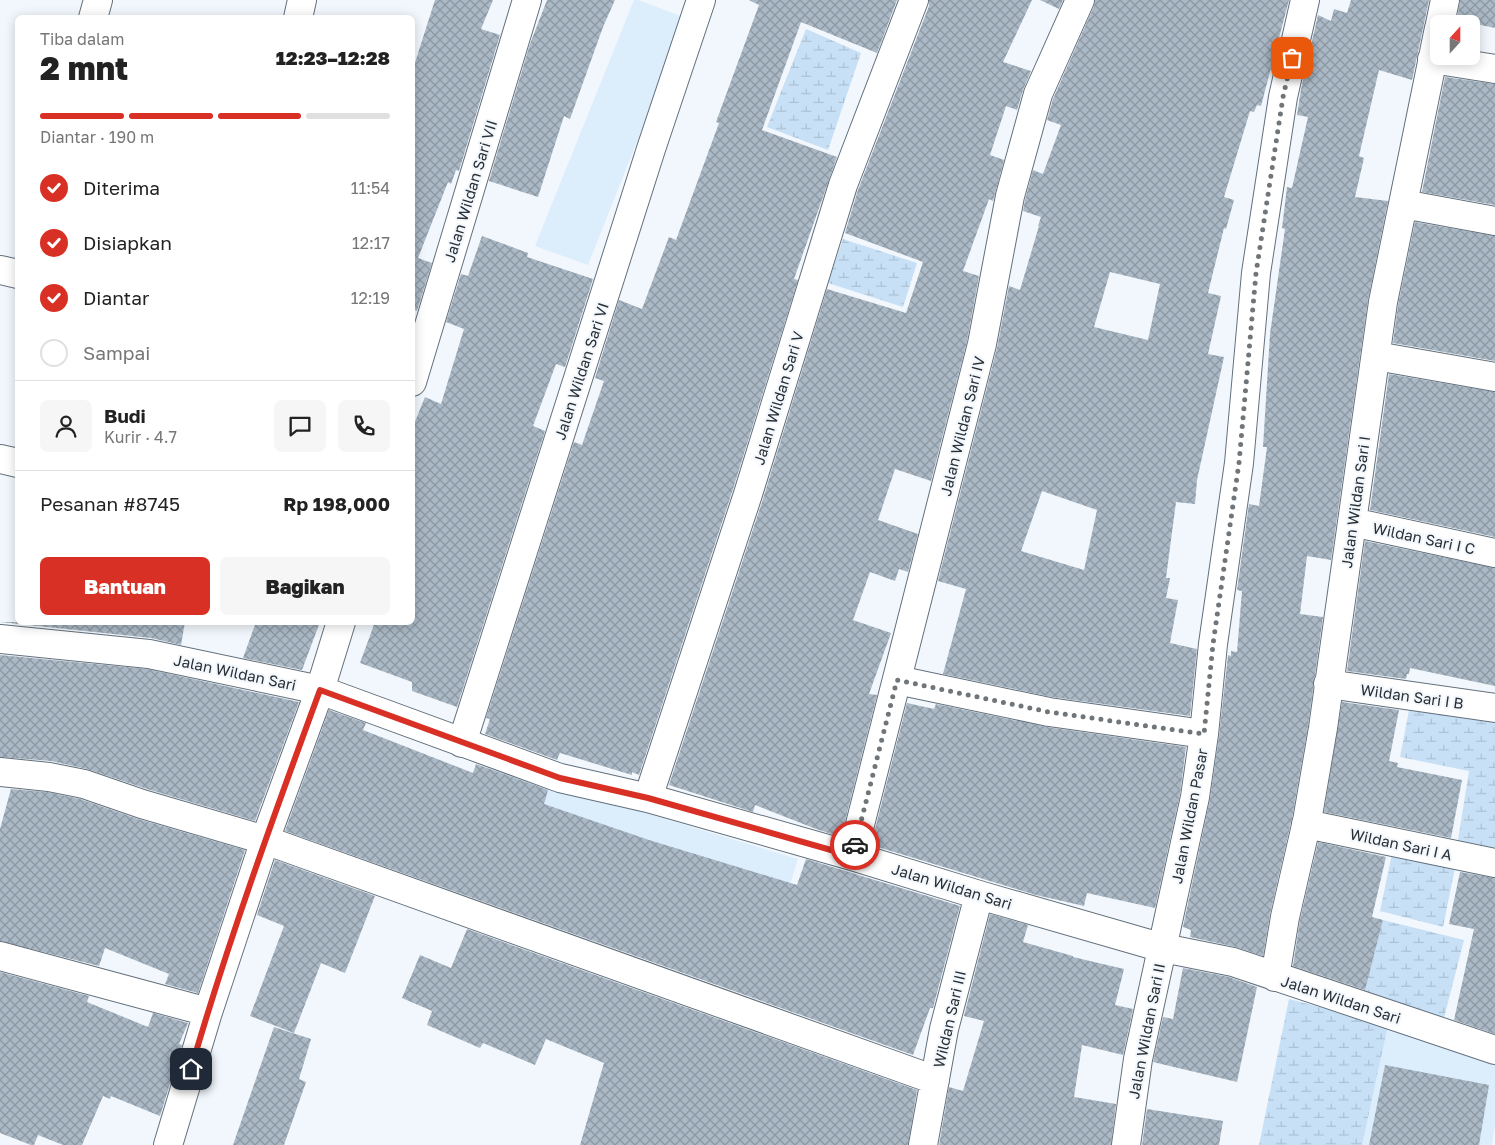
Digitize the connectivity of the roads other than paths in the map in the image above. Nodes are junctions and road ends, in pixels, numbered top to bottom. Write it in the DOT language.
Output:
graph roads {
  1 [pos="98,0"];
  2 [pos="302,0"];
  3 [pos="526,0"];
  4 [pos="701,0"];
  5 [pos="914,0"];
  6 [pos="1080,0"];
  7 [pos="1305,0"];
  8 [pos="1445,0"];
  9 [pos="94,15"];
  10 [pos="299,15"];
  11 [pos="1442,15"];
  12 [pos="1431,65"];
  13 [pos="1467,65"];
  14 [pos="1495,69"];
  15 [pos="1403,204"];
  16 [pos="1495,222"];
  17 [pos="0,270"];
  18 [pos="15,273"];
  19 [pos="1376,356"];
  20 [pos="415,372"];
  21 [pos="1495,377"];
  22 [pos="0,459"];
  23 [pos="15,462"];
  24 [pos="1352,522"];
  25 [pos="1495,553"];
  26 [pos="340,625"];
  27 [pos="0,639"];
  28 [pos="897,680"];
  29 [pos="1328,684"];
  30 [pos="320,690"];
  31 [pos="1495,708"];
  32 [pos="1204,734"];
  33 [pos="462,743"];
  34 [pos="0,772"];
  35 [pos="648,798"];
  36 [pos="1306,824"];
  37 [pos="265,840"];
  38 [pos="852,856"];
  39 [pos="1495,863"];
  40 [pos="980,895"];
  41 [pos="1163,948"];
  42 [pos="0,956"];
  43 [pos="1275,977"];
  44 [pos="208,1012"];
  45 [pos="1495,1050"];
  46 [pos="935,1080"];
  47 [pos="168,1145"];
  48 [pos="923,1145"];
  49 [pos="1126,1145"];
  1 -- 9 [label="street"];
  2 -- 10 [label="street"];
  3 -- 20 [label="street, Jalan Wildan Sari VII"];
  4 -- 33 [label="street, Jalan Wildan Sari VI"];
  5 -- 35 [label="street, Jalan Wildan Sari V"];
  6 -- 28 [label="street, Jalan Wildan Sari IV"];
  7 -- 32 [label="street, Jalan Wildan Pasar"];
  8 -- 11 [label="street"];
  12 -- 15 [label="street, Jalan Wildan Sari I"];
  13 -- 14 [label="street"];
  15 -- 16 [label="street"];
  15 -- 19 [label="street, Jalan Wildan Sari I"];
  17 -- 18 [label="street"];
  19 -- 21 [label="street"];
  19 -- 24 [label="street, Jalan Wildan Sari I"];
  22 -- 23 [label="street"];
  24 -- 25 [label="street, Wildan Sari I C"];
  24 -- 29 [label="street, Jalan Wildan Sari I"];
  26 -- 30 [label="street"];
  27 -- 30 [label="street, Jalan Wildan Sari"];
  28 -- 32 [label="street"];
  28 -- 38 [label="street, Jalan Wildan Sari IV"];
  29 -- 31 [label="street, Wildan Sari I B"];
  29 -- 36 [label="street, Jalan Wildan Sari I"];
  30 -- 33 [label="street, Jalan Wildan Sari"];
  30 -- 37 [label="street"];
  32 -- 41 [label="street, Jalan Wildan Pasar"];
  33 -- 35 [label="street, Jalan Wildan Sari"];
  34 -- 37 [label="street"];
  35 -- 38 [label="street, Jalan Wildan Sari"];
  36 -- 39 [label="street, Wildan Sari I A"];
  36 -- 43 [label="street, Jalan Wildan Sari I"];
  37 -- 44 [label="street"];
  37 -- 46 [label="street"];
  38 -- 40 [label="street, Jalan Wildan Sari"];
  40 -- 41 [label="street, Jalan Wildan Sari"];
  40 -- 46 [label="street, Wildan Sari III"];
  41 -- 43 [label="street, Jalan Wildan Sari"];
  41 -- 49 [label="street, Jalan Wildan Sari II"];
  42 -- 44 [label="street"];
  43 -- 45 [label="street, Jalan Wildan Sari"];
  44 -- 47 [label="street"];
  46 -- 48 [label="street, Wildan Sari III"];
}
